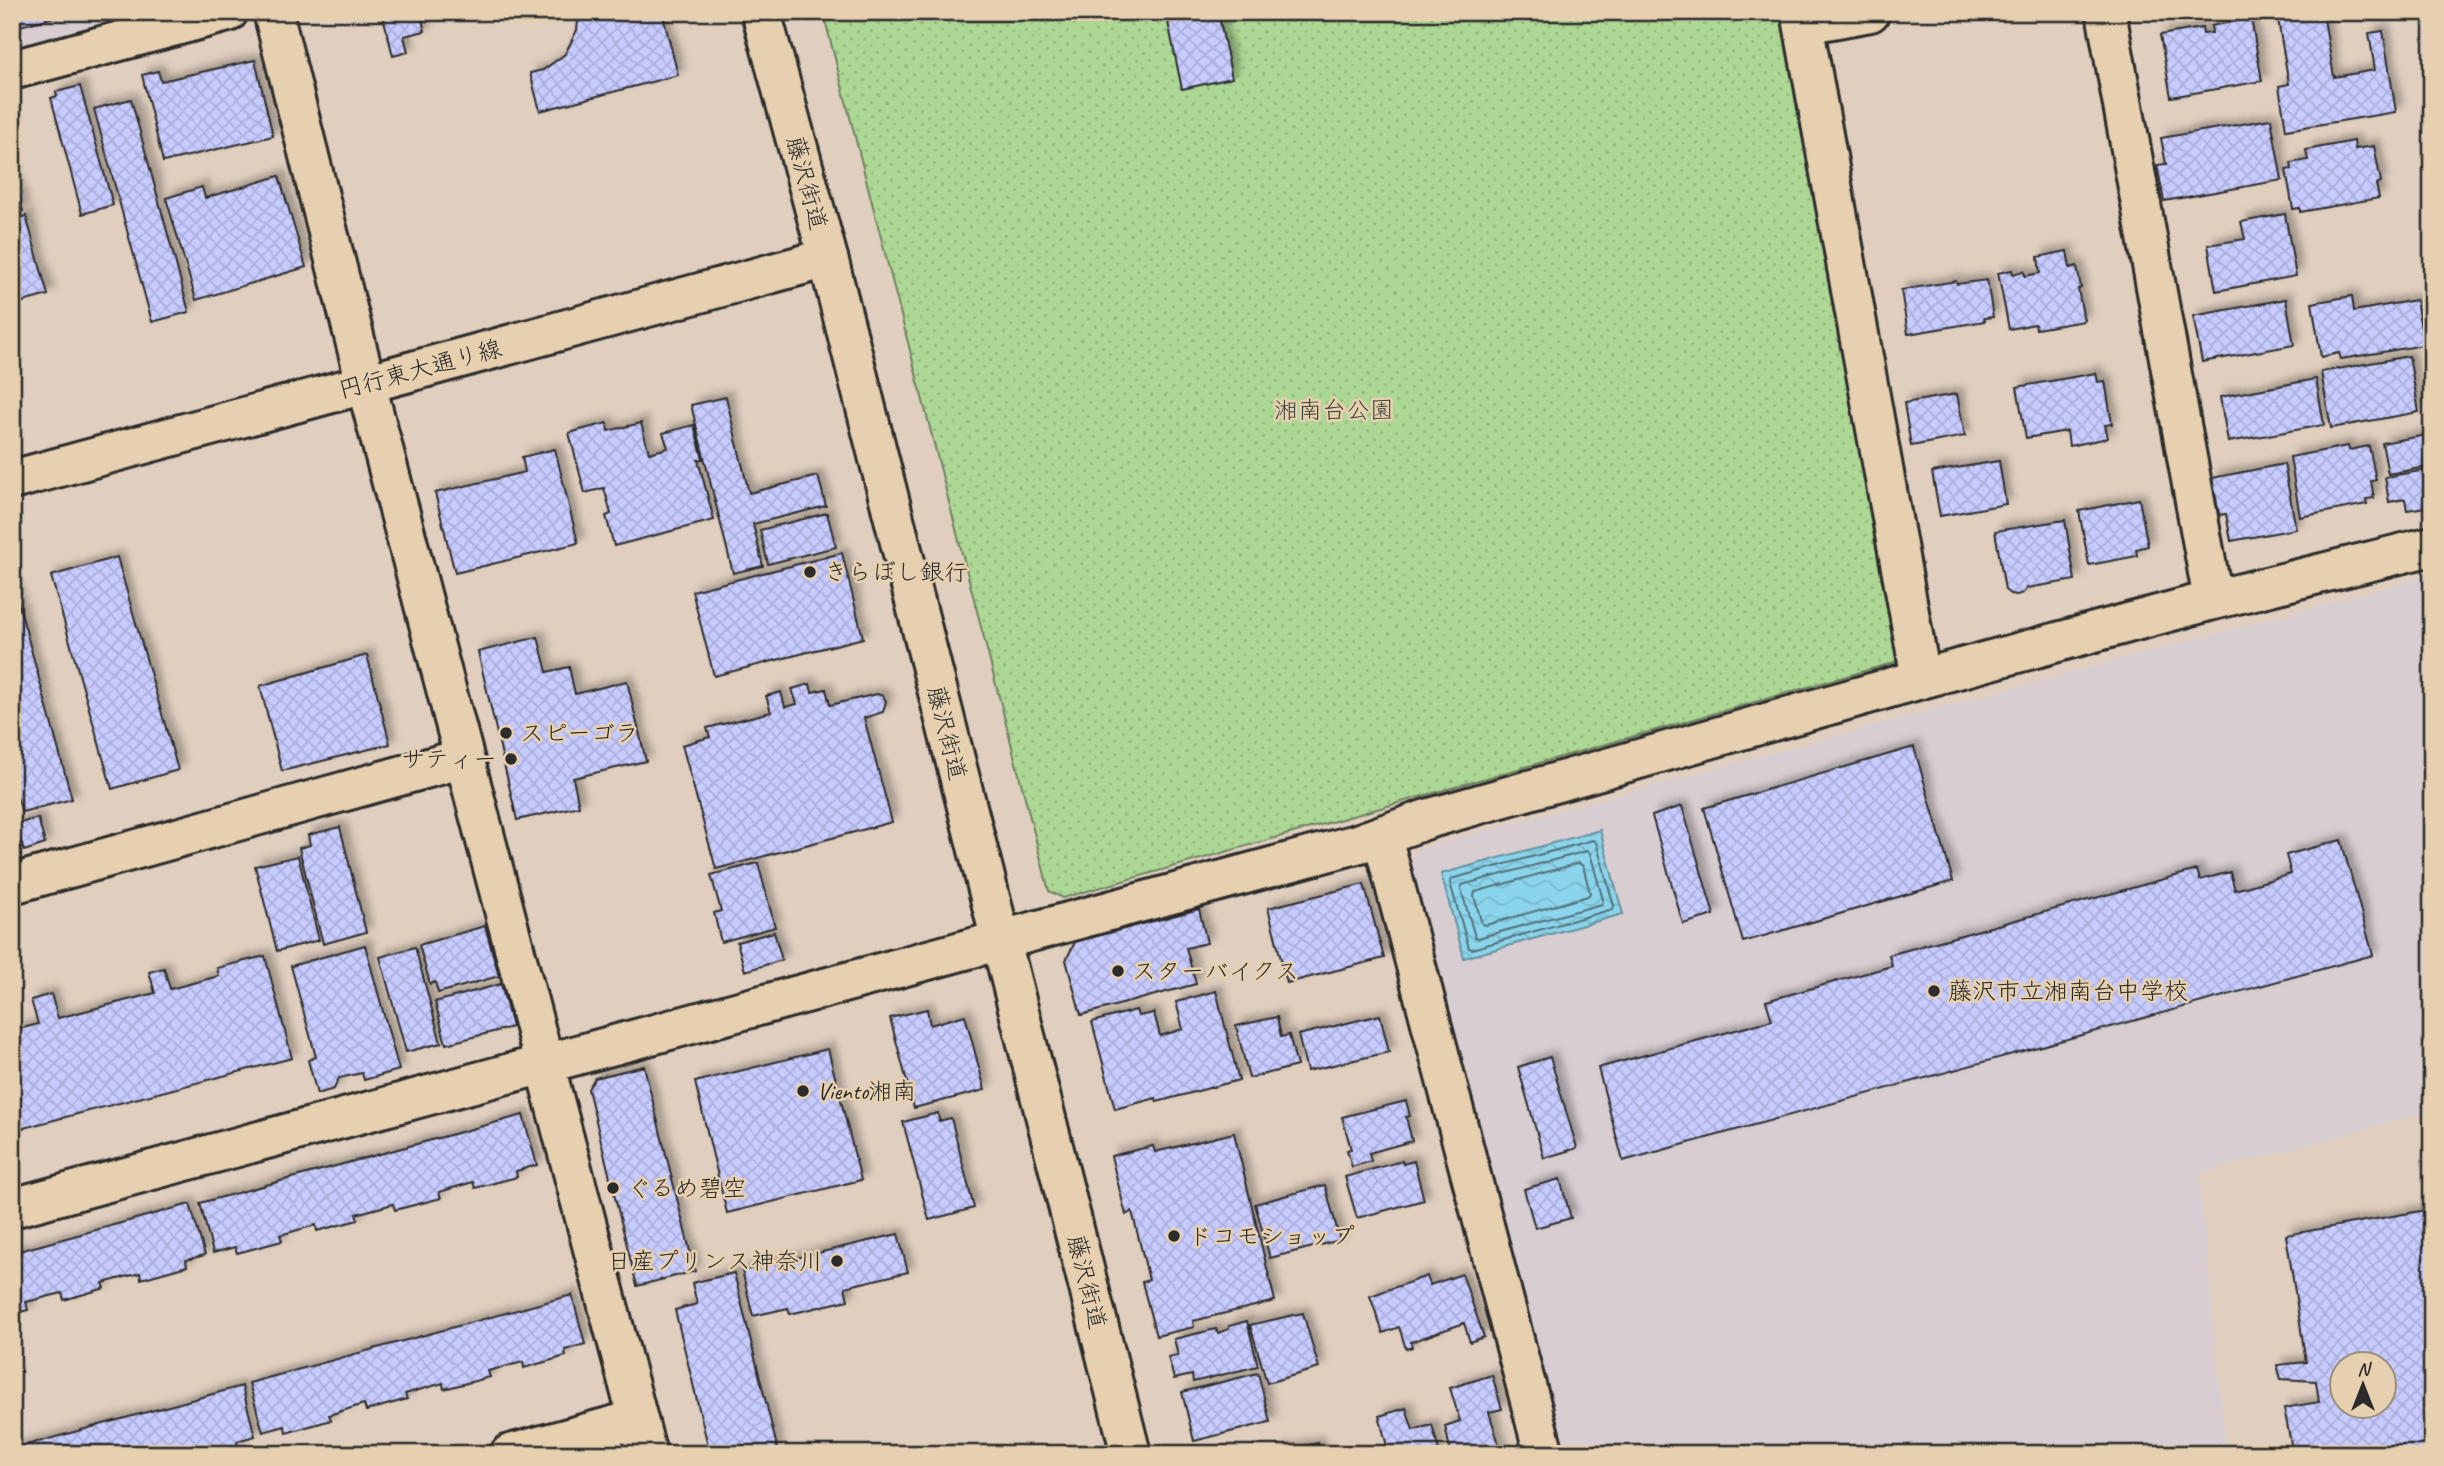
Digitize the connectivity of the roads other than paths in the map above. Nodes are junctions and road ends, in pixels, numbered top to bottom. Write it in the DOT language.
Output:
graph roads {
  1 [pos="228,12"];
  2 [pos="272,12"];
  3 [pos="761,12"];
  4 [pos="1870,12"];
  5 [pos="2106,12"];
  6 [pos="1802,18"];
  7 [pos="12,71"];
  8 [pos="828,258"];
  9 [pos="366,384"];
  10 [pos="12,480"];
  11 [pos="2432,546"];
  12 [pos="2213,600"];
  13 [pos="1921,679"];
  14 [pos="464,758"];
  15 [pos="1382,836"];
  16 [pos="12,884"];
  17 [pos="999,940"];
  18 [pos="545,1065"];
  19 [pos="12,1208"];
  20 [pos="643,1436"];
  21 [pos="510,1454"];
  22 [pos="1130,1454"];
  23 [pos="1544,1454"];
  1 -- 7 [label="main road"];
  2 -- 9 [label="main road"];
  3 -- 8 [label="main road, 藤沢街道"];
  4 -- 6 [label="main road"];
  5 -- 12 [label="main road"];
  6 -- 13 [label="main road"];
  8 -- 9 [label="main road, 円行東大通り線"];
  8 -- 17 [label="main road, 藤沢街道"];
  9 -- 10 [label="main road, 円行東大通り線"];
  9 -- 14 [label="main road"];
  11 -- 12 [label="main road"];
  12 -- 13 [label="main road"];
  13 -- 15 [label="main road"];
  14 -- 16 [label="main road"];
  14 -- 18 [label="main road"];
  15 -- 17 [label="main road"];
  15 -- 23 [label="main road"];
  17 -- 18 [label="main road"];
  17 -- 22 [label="main road, 藤沢街道"];
  18 -- 19 [label="main road"];
  18 -- 20 [label="main road"];
  20 -- 21 [label="main road"];
}
